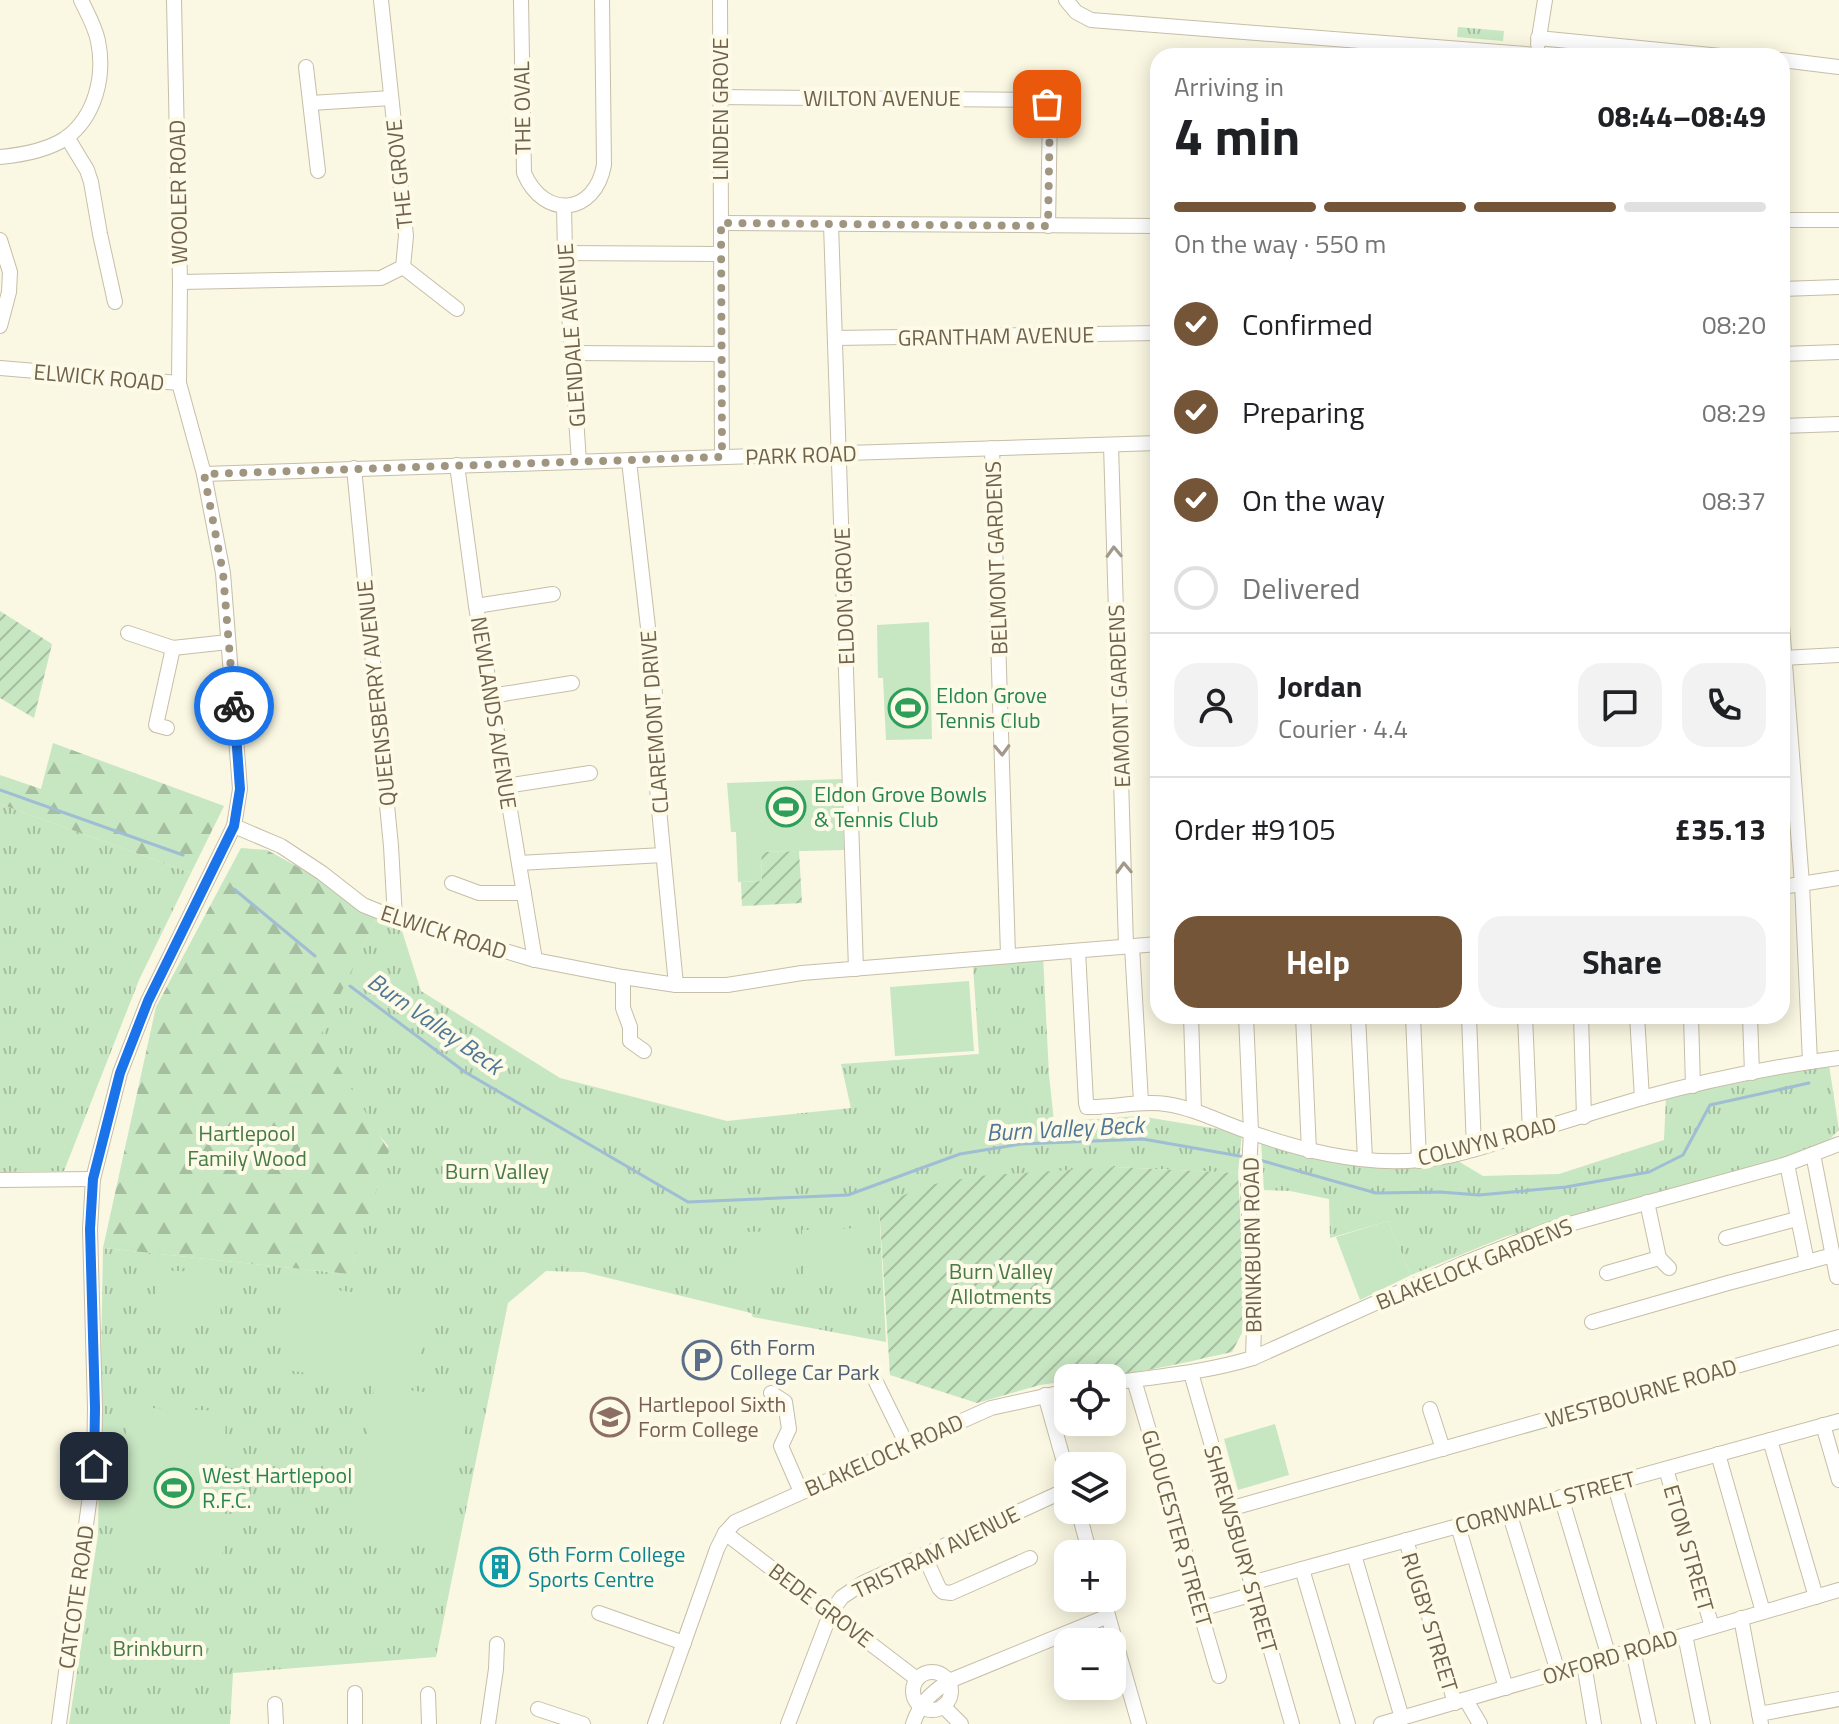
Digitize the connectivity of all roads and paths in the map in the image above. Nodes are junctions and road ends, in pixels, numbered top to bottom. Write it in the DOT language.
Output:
graph roads {
  1 [pos="81,0"];
  2 [pos="174,0"];
  3 [pos="381,0"];
  4 [pos="521,0"];
  5 [pos="602,0"];
  6 [pos="720,0"];
  7 [pos="1066,0"];
  8 [pos="1545,0"];
  9 [pos="1538,38"];
  10 [pos="1449,48"];
  11 [pos="1538,48"];
  12 [pos="1587,48"];
  13 [pos="1790,61"];
  14 [pos="1832,66"];
  15 [pos="306,67"];
  16 [pos="719,97"];
  17 [pos="391,98"];
  18 [pos="311,103"];
  19 [pos="67,137"];
  20 [pos="0,157"];
  21 [pos="318,171"];
  22 [pos="564,207"];
  23 [pos="1790,220"];
  24 [pos="1835,220"];
  25 [pos="721,223"];
  26 [pos="831,224"];
  27 [pos="1048,226"];
  28 [pos="1150,226"];
  29 [pos="0,240"];
  30 [pos="565,253"];
  31 [pos="720,254"];
  32 [pos="403,267"];
  33 [pos="180,282"];
  34 [pos="1839,287"];
  35 [pos="1790,289"];
  36 [pos="115,302"];
  37 [pos="457,309"];
  38 [pos="0,326"];
  39 [pos="1150,333"];
  40 [pos="835,338"];
  41 [pos="1839,352"];
  42 [pos="571,353"];
  43 [pos="721,354"];
  44 [pos="1790,354"];
  45 [pos="0,368"];
  46 [pos="179,383"];
  47 [pos="1839,424"];
  48 [pos="1790,426"];
  49 [pos="1150,443"];
  50 [pos="1111,445"];
  51 [pos="992,448"];
  52 [pos="839,453"];
  53 [pos="722,457"];
  54 [pos="629,461"];
  55 [pos="579,462"];
  56 [pos="457,465"];
  57 [pos="354,468"];
  58 [pos="204,474"];
  59 [pos="553,594"];
  60 [pos="476,606"];
  61 [pos="128,633"];
  62 [pos="228,642"];
  63 [pos="173,648"];
  64 [pos="1839,655"];
  65 [pos="1790,658"];
  66 [pos="572,683"];
  67 [pos="491,696"];
  68 [pos="155,725"];
  69 [pos="1790,736"];
  70 [pos="590,773"];
  71 [pos="506,786"];
  72 [pos="1798,825"];
  73 [pos="234,826"];
  74 [pos="1790,826"];
  75 [pos="663,855"];
  76 [pos="519,863"];
  77 [pos="1839,878"];
  78 [pos="459,882"];
  79 [pos="1802,884"];
  80 [pos="1790,886"];
  81 [pos="524,893"];
  82 [pos="395,918"];
  83 [pos="1150,945"];
  84 [pos="1129,946"];
  85 [pos="1078,951"];
  86 [pos="1008,955"];
  87 [pos="535,960"];
  88 [pos="856,969"];
  89 [pos="623,977"];
  90 [pos="676,985"];
  91 [pos="1191,1024"];
  92 [pos="1246,1024"];
  93 [pos="1303,1024"];
  94 [pos="1358,1024"];
  95 [pos="1413,1024"];
  96 [pos="1469,1024"];
  97 [pos="1525,1024"];
  98 [pos="1581,1024"];
  99 [pos="1637,1024"];
  100 [pos="1691,1024"];
  101 [pos="1750,1024"];
  102 [pos="644,1051"];
  103 [pos="1839,1058"];
  104 [pos="1810,1062"];
  105 [pos="1752,1073"];
  106 [pos="1690,1087"];
  107 [pos="1642,1098"];
  108 [pos="1141,1102"];
  109 [pos="1194,1110"];
  110 [pos="1584,1117"];
  111 [pos="1251,1131"];
  112 [pos="1530,1132"];
  113 [pos="1839,1144"];
  114 [pos="1474,1149"];
  115 [pos="1309,1151"];
  116 [pos="1813,1154"];
  117 [pos="1365,1159"];
  118 [pos="1419,1161"];
  119 [pos="1787,1164"];
  120 [pos="93,1179"];
  121 [pos="0,1180"];
  122 [pos="1647,1202"];
  123 [pos="1797,1219"];
  124 [pos="1726,1238"];
  125 [pos="1833,1255"];
  126 [pos="1807,1262"];
  127 [pos="1607,1273"];
  128 [pos="1837,1277"];
  129 [pos="1592,1322"];
  130 [pos="1839,1337"];
  131 [pos="1253,1358"];
  132 [pos="1191,1373"];
  133 [pos="1134,1380"];
  134 [pos="1126,1381"];
  135 [pos="876,1382"];
  136 [pos="771,1393"];
  137 [pos="1054,1393"];
  138 [pos="1045,1395"];
  139 [pos="1430,1409"];
  140 [pos="1839,1421"];
  141 [pos="1823,1425"];
  142 [pos="1770,1440"];
  143 [pos="907,1445"];
  144 [pos="1443,1449"];
  145 [pos="1061,1452"];
  146 [pos="1718,1454"];
  147 [pos="1666,1469"];
  148 [pos="1839,1480"];
  149 [pos="1614,1483"];
  150 [pos="801,1492"];
  151 [pos="1054,1495"];
  152 [pos="1561,1497"];
  153 [pos="1229,1509"];
  154 [pos="1509,1512"];
  155 [pos="1458,1526"];
  156 [pos="725,1533"];
  157 [pos="1406,1540"];
  158 [pos="924,1555"];
  159 [pos="1354,1555"];
  160 [pos="1030,1558"];
  161 [pos="1302,1569"];
  162 [pos="1252,1589"];
  163 [pos="1839,1590"];
  164 [pos="1816,1597"];
  165 [pos="1204,1605"];
  166 [pos="831,1612"];
  167 [pos="1107,1612"];
  168 [pos="1763,1612"];
  169 [pos="599,1613"];
  170 [pos="1108,1616"];
  171 [pos="1741,1618"];
  172 [pos="1712,1627"];
  173 [pos="1685,1635"];
  174 [pos="1660,1642"];
  175 [pos="684,1643"];
  176 [pos="497,1644"];
  177 [pos="1633,1650"];
  178 [pos="1609,1657"];
  179 [pos="1584,1664"];
  180 [pos="1558,1672"];
  181 [pos="1219,1676"];
  182 [pos="917,1679"];
  183 [pos="949,1681"];
  184 [pos="1506,1688"];
  185 [pos="355,1693"];
  186 [pos="428,1694"];
  187 [pos="1839,1699"];
  188 [pos="1460,1701"];
  189 [pos="275,1704"];
  190 [pos="920,1706"];
  191 [pos="943,1706"];
  192 [pos="538,1708"];
  193 [pos="1402,1718"];
  194 [pos="1419,1719"];
  195 [pos="1760,1719"];
  196 [pos="59,1724"];
  197 [pos="276,1724"];
  198 [pos="355,1724"];
  199 [pos="429,1724"];
  200 [pos="488,1724"];
  201 [pos="583,1724"];
  202 [pos="655,1724"];
  203 [pos="788,1724"];
  204 [pos="913,1724"];
  205 [pos="961,1724"];
  206 [pos="1139,1724"];
  207 [pos="1292,1724"];
  208 [pos="1348,1724"];
  209 [pos="1381,1724"];
  210 [pos="1480,1724"];
  211 [pos="1594,1724"];
  212 [pos="1649,1724"];
  213 [pos="1703,1724"];
  1 -- 19 [label="street"];
  2 -- 33 [label="street, WOOLER ROAD"];
  3 -- 17 [label="street, THE GROVE"];
  4 -- 22 [label="street, THE OVAL"];
  5 -- 22 [label="street"];
  6 -- 16 [label="street, LINDEN GROVE"];
  7 -- 10 [label="street"];
  8 -- 9 [label="street"];
  9 -- 11 [label="street"];
  9 -- 12 [label="street"];
  13 -- 14 [label="street"];
  15 -- 18 [label="street"];
  16 -- 25 [label="street, LINDEN GROVE"];
  16 -- 27 [label="street, WILTON AVENUE"];
  17 -- 18 [label="street"];
  17 -- 32 [label="street, THE GROVE"];
  18 -- 21 [label="street"];
  19 -- 20 [label="street"];
  19 -- 36 [label="street"];
  22 -- 30 [label="street, GLENDALE AVENUE"];
  23 -- 24 [label="street"];
  25 -- 26 [label="street"];
  25 -- 31 [label="street, LINDEN GROVE"];
  26 -- 27 [label="street"];
  26 -- 40 [label="street, ELDON GROVE"];
  27 -- 28 [label="street"];
  29 -- 38 [label="street"];
  30 -- 31 [label="street"];
  30 -- 42 [label="street, GLENDALE AVENUE"];
  31 -- 43 [label="street, LINDEN GROVE"];
  32 -- 33 [label="street"];
  32 -- 37 [label="street"];
  33 -- 46 [label="street, WOOLER ROAD"];
  34 -- 35 [label="street"];
  39 -- 40 [label="street, GRANTHAM AVENUE"];
  40 -- 52 [label="street, ELDON GROVE"];
  41 -- 44 [label="street"];
  42 -- 43 [label="street"];
  42 -- 55 [label="street, GLENDALE AVENUE"];
  43 -- 53 [label="street, LINDEN GROVE"];
  45 -- 46 [label="street, ELWICK ROAD"];
  46 -- 58 [label="street, ELWICK ROAD"];
  47 -- 48 [label="street"];
  49 -- 50 [label="street, PARK ROAD"];
  50 -- 51 [label="street, PARK ROAD"];
  84 -- 50 [label="street, EAMONT GARDENS, one-way"];
  51 -- 52 [label="street, PARK ROAD"];
  51 -- 86 [label="street, BELMONT GARDENS, one-way"];
  52 -- 53 [label="street, PARK ROAD"];
  52 -- 88 [label="street, ELDON GROVE"];
  53 -- 54 [label="street, PARK ROAD"];
  54 -- 55 [label="street, PARK ROAD"];
  54 -- 75 [label="street, CLAREMONT DRIVE"];
  55 -- 56 [label="street, PARK ROAD"];
  56 -- 57 [label="street, PARK ROAD"];
  56 -- 60 [label="street, NEWLANDS AVENUE"];
  57 -- 58 [label="street, PARK ROAD"];
  57 -- 82 [label="street, QUEENSBERRY AVENUE"];
  58 -- 62 [label="street, ELWICK ROAD"];
  59 -- 60 [label="street"];
  60 -- 67 [label="street, NEWLANDS AVENUE"];
  61 -- 63 [label="street"];
  62 -- 63 [label="street"];
  62 -- 73 [label="street, ELWICK ROAD"];
  63 -- 68 [label="street"];
  64 -- 65 [label="street"];
  66 -- 67 [label="street"];
  67 -- 71 [label="street, NEWLANDS AVENUE"];
  69 -- 72 [label="street"];
  70 -- 71 [label="street"];
  71 -- 76 [label="street, NEWLANDS AVENUE"];
  72 -- 74 [label="street"];
  72 -- 79 [label="street"];
  73 -- 82 [label="street, ELWICK ROAD"];
  73 -- 120 [label="street, CATCOTE ROAD"];
  75 -- 76 [label="street"];
  75 -- 90 [label="street, CLAREMONT DRIVE"];
  76 -- 81 [label="street, NEWLANDS AVENUE"];
  77 -- 79 [label="street"];
  78 -- 81 [label="street"];
  79 -- 80 [label="street"];
  79 -- 104 [label="street"];
  81 -- 87 [label="street, NEWLANDS AVENUE"];
  82 -- 87 [label="street, ELWICK ROAD"];
  83 -- 84 [label="street, ELWICK ROAD"];
  84 -- 85 [label="street, ELWICK ROAD"];
  84 -- 108 [label="street, EAMONT GARDENS"];
  85 -- 86 [label="street, ELWICK ROAD"];
  85 -- 108 [label="street, COLWYN ROAD"];
  86 -- 88 [label="street, ELWICK ROAD"];
  87 -- 89 [label="street, ELWICK ROAD"];
  88 -- 90 [label="street, ELWICK ROAD"];
  89 -- 90 [label="street, ELWICK ROAD"];
  89 -- 102 [label="street"];
  91 -- 109 [label="street"];
  92 -- 111 [label="street, BRINKBURN ROAD"];
  93 -- 115 [label="street"];
  94 -- 117 [label="street"];
  95 -- 118 [label="street"];
  96 -- 114 [label="street"];
  97 -- 112 [label="street"];
  98 -- 110 [label="street"];
  99 -- 107 [label="street"];
  100 -- 106 [label="street"];
  101 -- 105 [label="street"];
  103 -- 104 [label="street, COLWYN ROAD"];
  104 -- 105 [label="street, COLWYN ROAD"];
  105 -- 106 [label="street, COLWYN ROAD"];
  106 -- 107 [label="street, COLWYN ROAD"];
  107 -- 110 [label="street, COLWYN ROAD"];
  108 -- 109 [label="street, COLWYN ROAD"];
  109 -- 111 [label="street, COLWYN ROAD"];
  110 -- 112 [label="street, COLWYN ROAD"];
  111 -- 115 [label="street, COLWYN ROAD"];
  111 -- 131 [label="street, BRINKBURN ROAD"];
  112 -- 114 [label="street, COLWYN ROAD"];
  113 -- 116 [label="street, BLAKELOCK GARDENS"];
  114 -- 118 [label="street, COLWYN ROAD"];
  115 -- 117 [label="street, COLWYN ROAD"];
  116 -- 119 [label="street, BLAKELOCK GARDENS"];
  116 -- 125 [label="street"];
  117 -- 118 [label="street, COLWYN ROAD"];
  119 -- 122 [label="street, BLAKELOCK GARDENS"];
  119 -- 123 [label="street"];
  120 -- 121 [label="street"];
  120 -- 196 [label="street, CATCOTE ROAD"];
  122 -- 127 [label="street"];
  122 -- 131 [label="street, BLAKELOCK GARDENS"];
  123 -- 124 [label="street"];
  123 -- 126 [label="street"];
  125 -- 126 [label="street"];
  125 -- 128 [label="street"];
  126 -- 129 [label="street"];
  130 -- 144 [label="street, WESTBOURNE ROAD"];
  131 -- 132 [label="street"];
  132 -- 133 [label="street"];
  132 -- 153 [label="street, SHREWSBURY STREET"];
  133 -- 134 [label="street"];
  133 -- 165 [label="street, GLOUCESTER STREET"];
  135 -- 143 [label="street"];
  136 -- 150 [label="street"];
  137 -- 138 [label="street, BLAKELOCK ROAD"];
  138 -- 143 [label="street, BLAKELOCK ROAD"];
  138 -- 145 [label="street"];
  139 -- 144 [label="street"];
  140 -- 141 [label="street, CORNWALL STREET"];
  141 -- 142 [label="street, CORNWALL STREET"];
  141 -- 148 [label="street"];
  142 -- 146 [label="street, CORNWALL STREET"];
  142 -- 164 [label="street"];
  143 -- 150 [label="street, BLAKELOCK ROAD"];
  144 -- 153 [label="street, WESTBOURNE ROAD"];
  146 -- 147 [label="street, CORNWALL STREET"];
  146 -- 168 [label="street"];
  147 -- 149 [label="street, CORNWALL STREET"];
  147 -- 172 [label="street, ETON STREET"];
  149 -- 152 [label="street, CORNWALL STREET"];
  149 -- 174 [label="street"];
  150 -- 156 [label="street, BLAKELOCK ROAD"];
  151 -- 158 [label="street, TRISTRAM AVENUE"];
  152 -- 154 [label="street, CORNWALL STREET"];
  152 -- 178 [label="street"];
  153 -- 162 [label="street, SHREWSBURY STREET"];
  154 -- 155 [label="street, CORNWALL STREET"];
  154 -- 180 [label="street"];
  155 -- 157 [label="street, CORNWALL STREET"];
  155 -- 184 [label="street"];
  156 -- 166 [label="street, BEDE GROVE"];
  156 -- 175 [label="street"];
  157 -- 159 [label="street, CORNWALL STREET"];
  157 -- 188 [label="street, RUGBY STREET"];
  158 -- 160 [label="street"];
  158 -- 166 [label="street, TRISTRAM AVENUE"];
  159 -- 161 [label="street, CORNWALL STREET"];
  159 -- 193 [label="street"];
  161 -- 162 [label="street, CORNWALL STREET"];
  161 -- 208 [label="street"];
  162 -- 165 [label="street, CORNWALL STREET"];
  162 -- 207 [label="street, SHREWSBURY STREET"];
  163 -- 164 [label="street, OXFORD ROAD"];
  164 -- 168 [label="street, OXFORD ROAD"];
  165 -- 181 [label="street, GLOUCESTER STREET"];
  166 -- 182 [label="street, BEDE GROVE"];
  166 -- 203 [label="street, TRISTRAM AVENUE"];
  167 -- 170 [label="street"];
  168 -- 171 [label="street, OXFORD ROAD"];
  169 -- 175 [label="street"];
  170 -- 183 [label="street"];
  170 -- 206 [label="street"];
  171 -- 172 [label="street, OXFORD ROAD"];
  171 -- 195 [label="street"];
  172 -- 173 [label="street, OXFORD ROAD"];
  173 -- 174 [label="street, OXFORD ROAD"];
  173 -- 213 [label="street"];
  174 -- 177 [label="street, OXFORD ROAD"];
  175 -- 202 [label="street"];
  176 -- 200 [label="street"];
  177 -- 178 [label="street, OXFORD ROAD"];
  177 -- 212 [label="street"];
  178 -- 179 [label="street, OXFORD ROAD"];
  179 -- 180 [label="street, OXFORD ROAD"];
  179 -- 211 [label="street"];
  180 -- 184 [label="street, OXFORD ROAD"];
  182 -- 183 [label="street"];
  182 -- 190 [label="street"];
  183 -- 190 [label="street"];
  183 -- 191 [label="street"];
  184 -- 188 [label="street, OXFORD ROAD"];
  185 -- 198 [label="street"];
  186 -- 199 [label="street"];
  187 -- 195 [label="street"];
  188 -- 194 [label="street, OXFORD ROAD"];
  188 -- 210 [label="street, RUGBY STREET"];
  189 -- 197 [label="street"];
  190 -- 191 [label="street"];
  190 -- 204 [label="street"];
  191 -- 205 [label="street"];
  192 -- 201 [label="street"];
  193 -- 194 [label="street, OXFORD ROAD"];
  193 -- 209 [label="street, OXFORD ROAD"];
}
